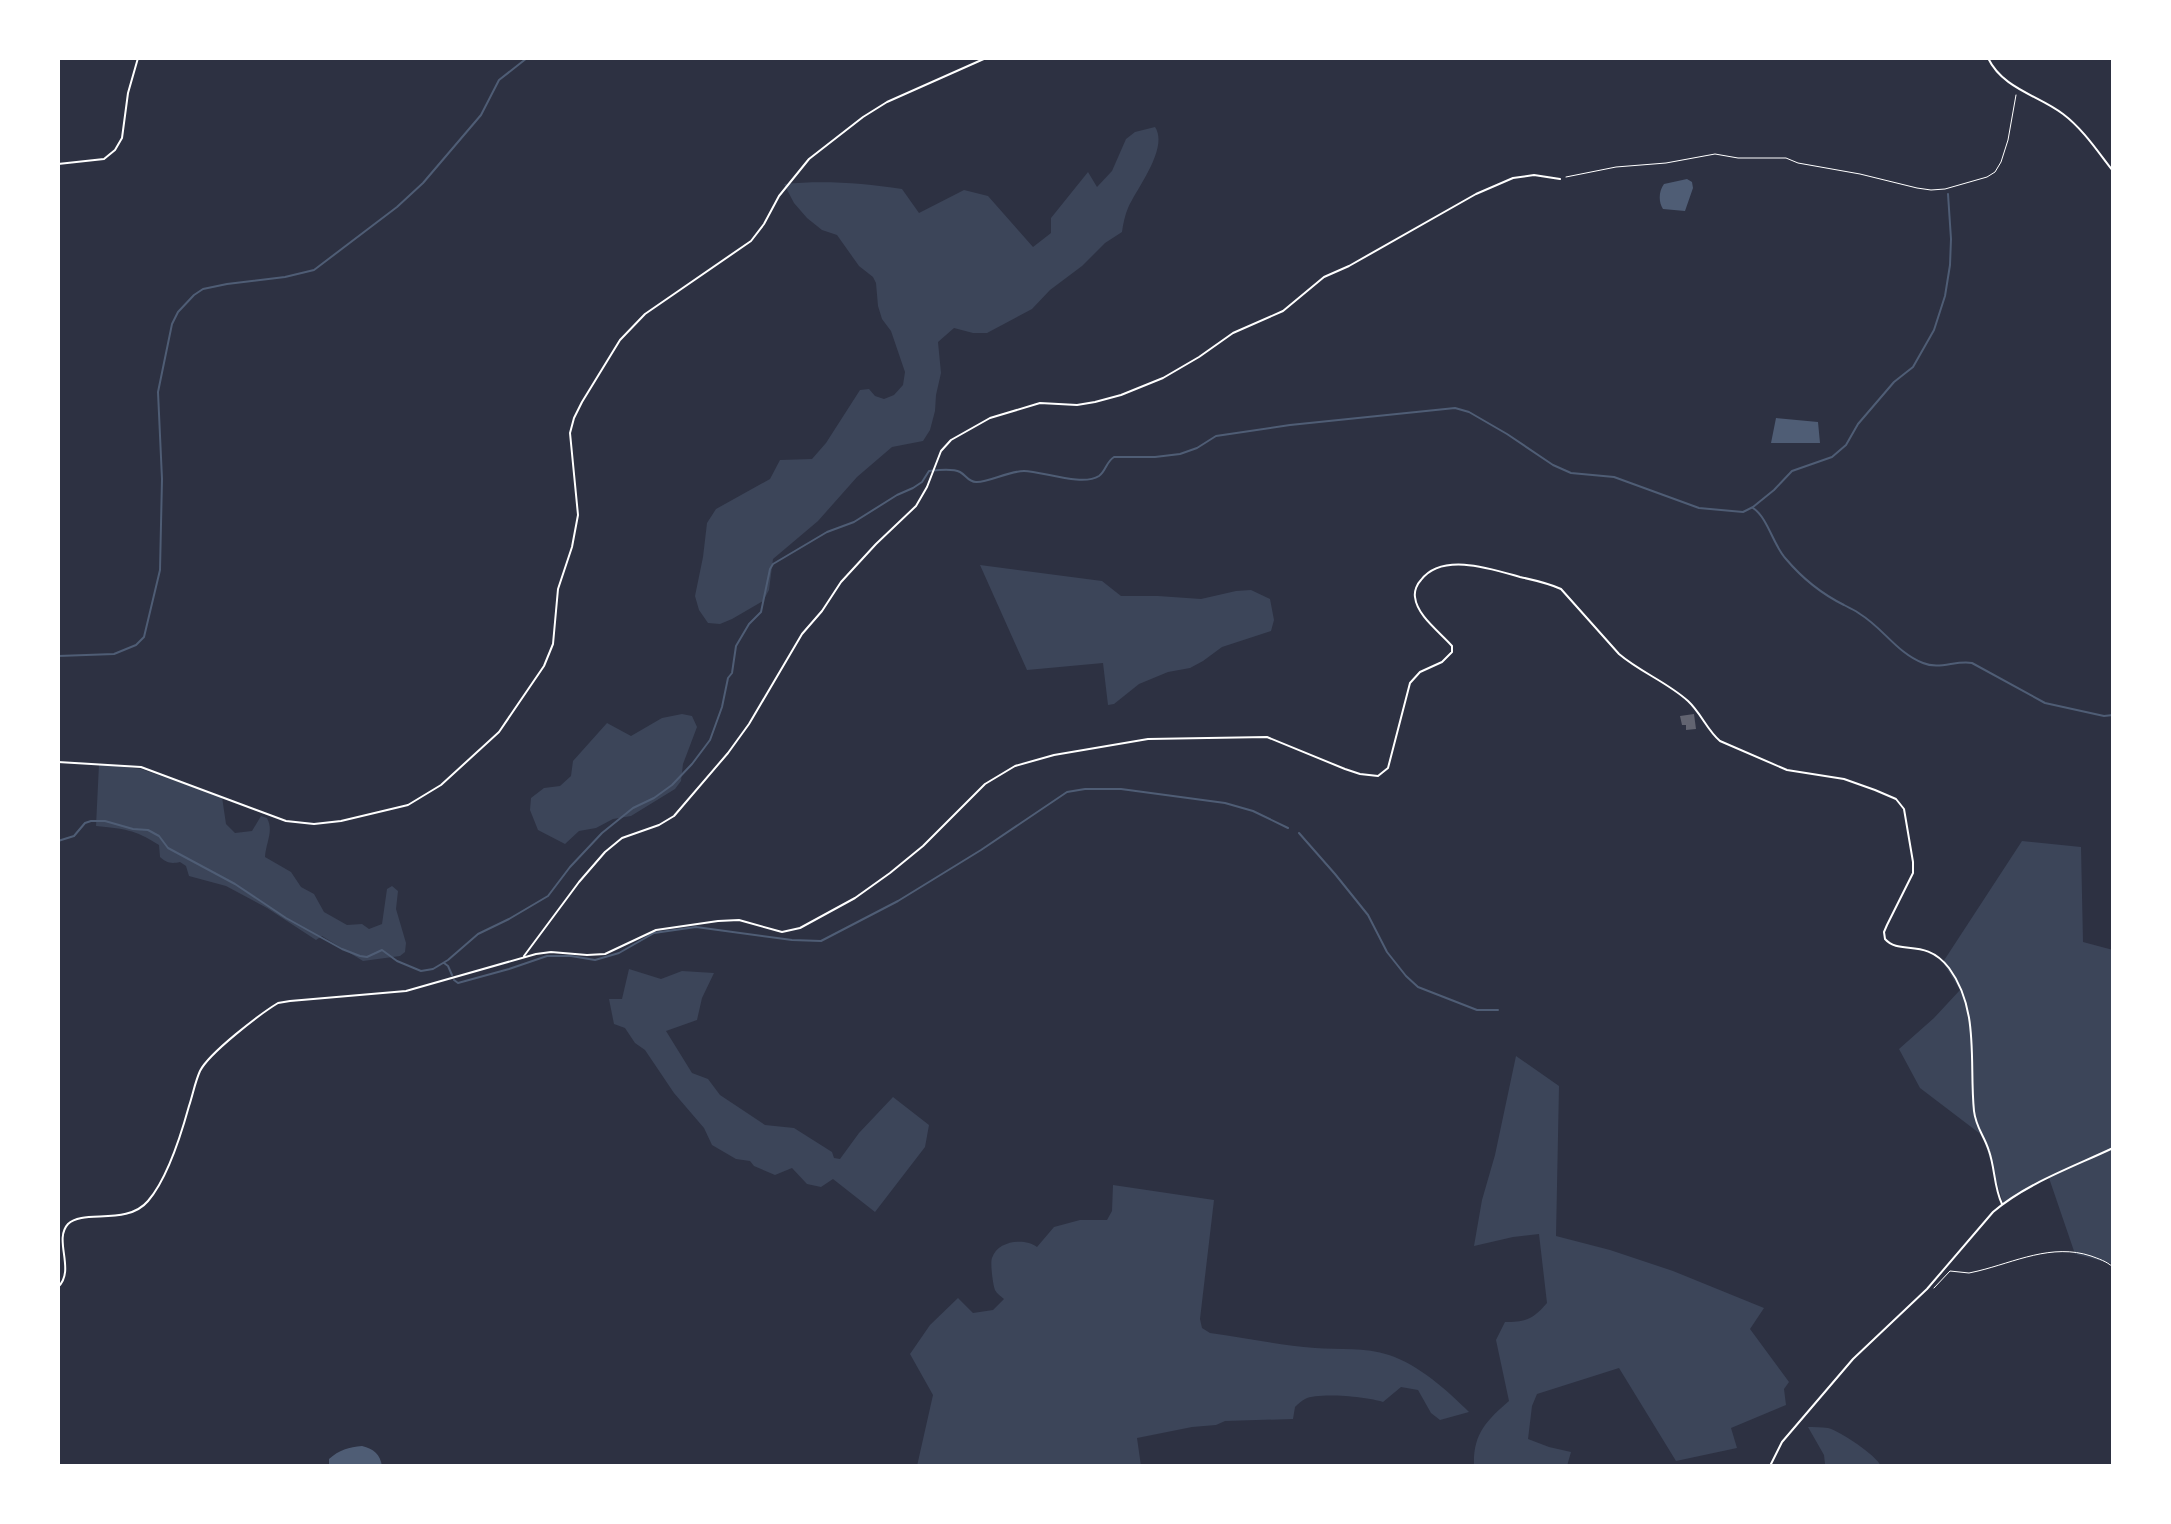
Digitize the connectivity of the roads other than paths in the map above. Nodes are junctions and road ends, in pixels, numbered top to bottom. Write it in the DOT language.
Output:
graph roads {
  1 [pos="138,58"];
  2 [pos="986,58"];
  3 [pos="1988,58"];
  4 [pos="58,164"];
  5 [pos="2113,171"];
  6 [pos="1560,179"];
  7 [pos="58,762"];
  8 [pos="523,957"];
  9 [pos="2113,1148"];
  10 [pos="2002,1204"];
  11 [pos="58,1287"];
  12 [pos="1770,1466"];
  1 -- 4 [label="street"];
  2 -- 7 [label="street"];
  3 -- 5 [label="street"];
  6 -- 8 [label="street"];
  8 -- 10 [label="street"];
  8 -- 11 [label="street"];
  9 -- 10 [label="street"];
  10 -- 12 [label="street"];
}
